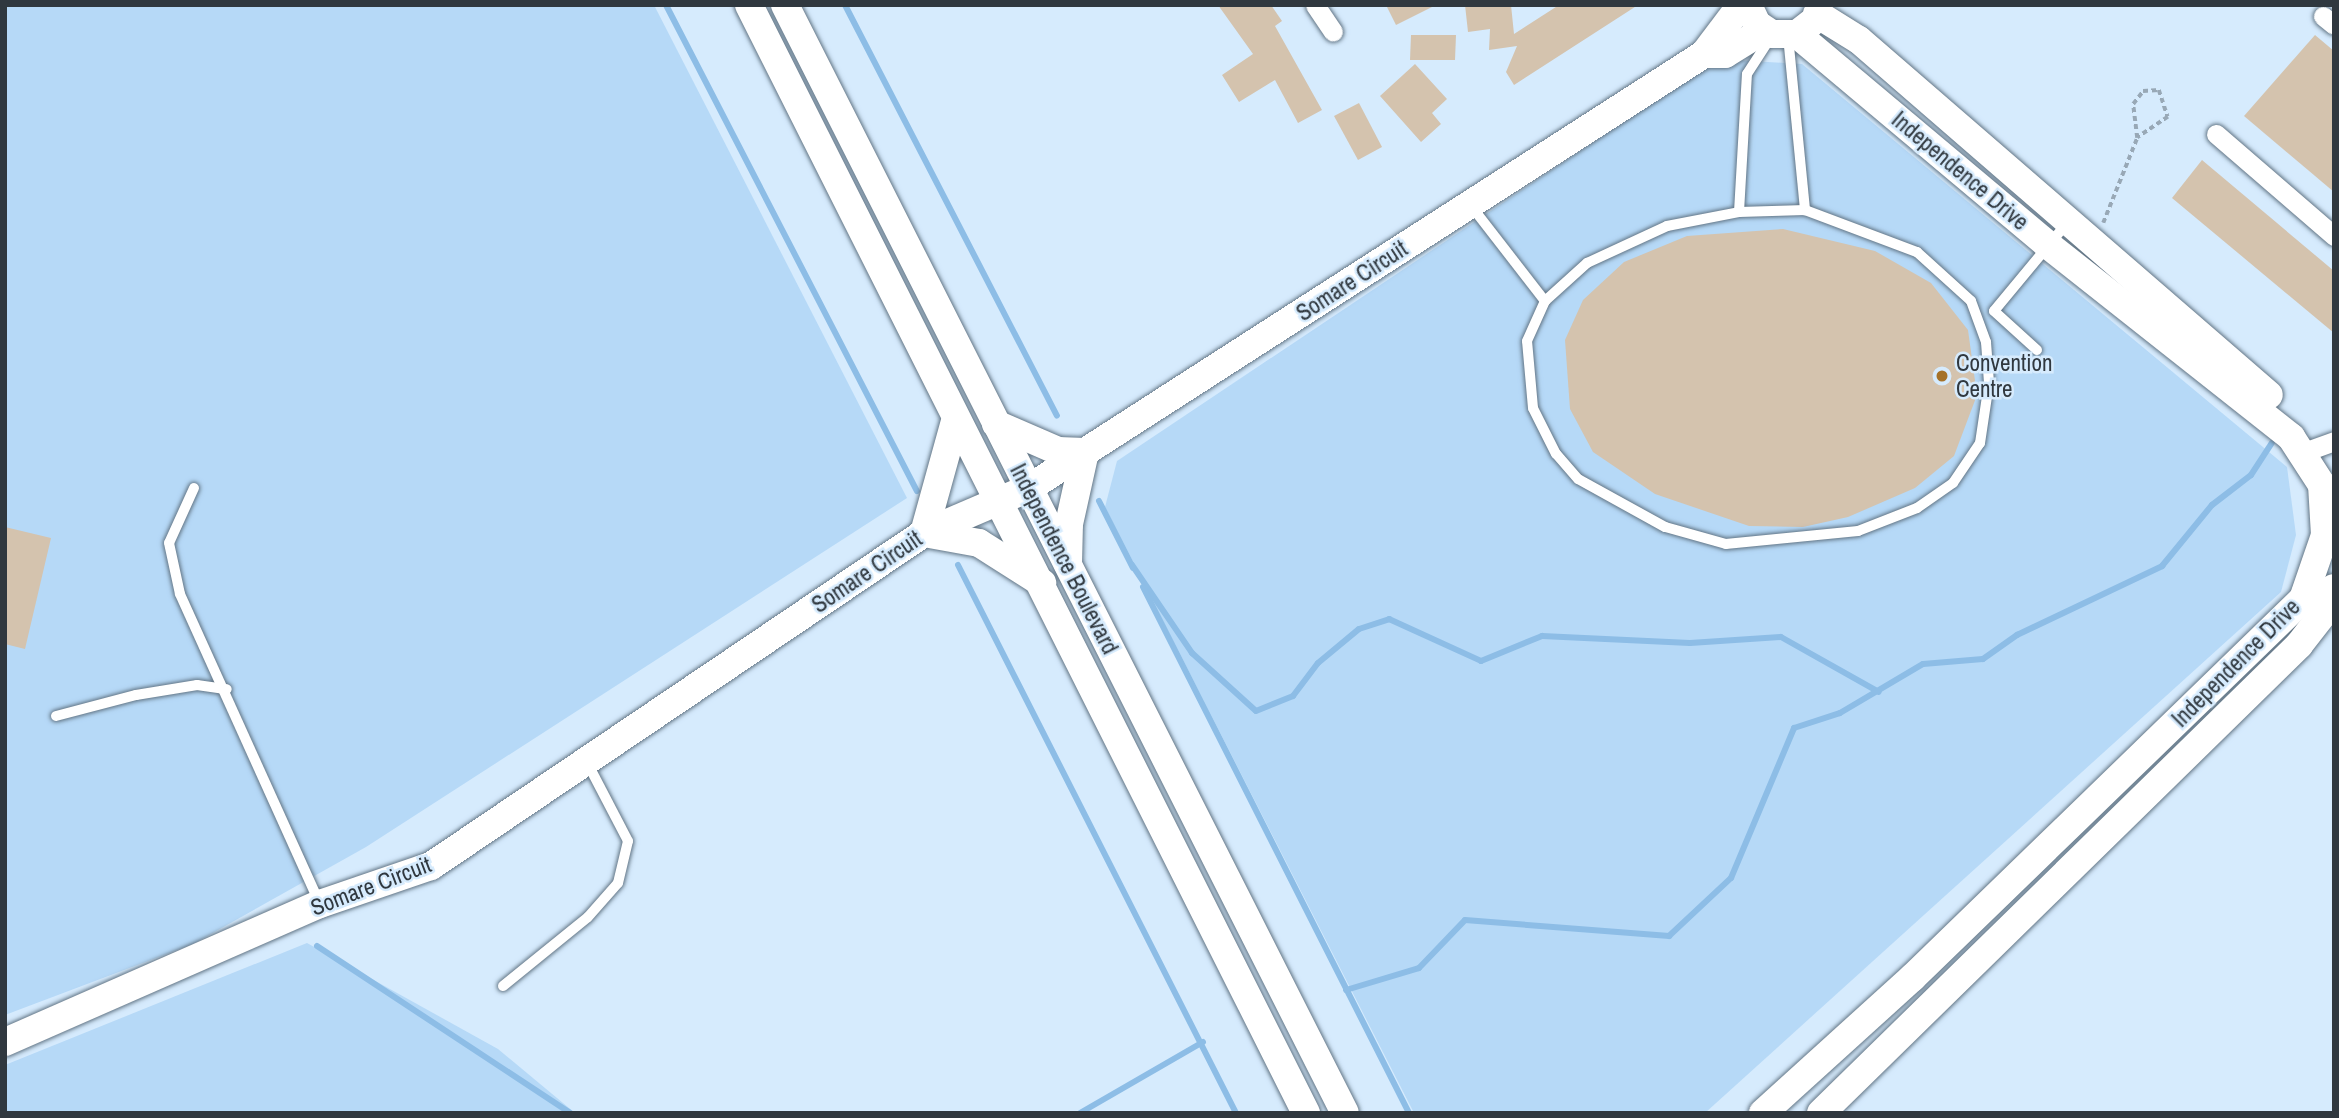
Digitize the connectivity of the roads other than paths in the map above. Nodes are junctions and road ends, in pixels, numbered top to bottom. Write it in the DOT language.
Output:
graph roads {
  1 [pos="749,5"];
  2 [pos="785,5"];
  3 [pos="1315,5"];
  4 [pos="1741,5"];
  5 [pos="1748,5"];
  6 [pos="1793,26"];
  7 [pos="1333,32"];
  8 [pos="1704,54"];
  9 [pos="2216,134"];
  10 [pos="1470,203"];
  11 [pos="1805,210"];
  12 [pos="1739,212"];
  13 [pos="2069,220"];
  14 [pos="2334,236"];
  15 [pos="2047,244"];
  16 [pos="1545,301"];
  17 [pos="1994,312"];
  18 [pos="1978,320"];
  19 [pos="2037,351"];
  20 [pos="956,418"];
  21 [pos="996,424"];
  22 [pos="1085,453"];
  23 [pos="2324,454"];
  24 [pos="194,488"];
  25 [pos="1029,488"];
  26 [pos="1000,499"];
  27 [pos="924,533"];
  28 [pos="1068,567"];
  29 [pos="1042,583"];
  30 [pos="2334,588"];
  31 [pos="227,690"];
  32 [pos="57,716"];
  33 [pos="588,763"];
  34 [pos="320,904"];
  35 [pos="503,986"];
  36 [pos="5,1042"];
  37 [pos="1811,1070"];
  38 [pos="1306,1113"];
  39 [pos="1345,1113"];
  40 [pos="1763,1113"];
  41 [pos="1781,1113"];
  42 [pos="1821,1113"];
  1 -- 20 [label="street, Independence Boulevard"];
  2 -- 21 [label="street, Independence Boulevard"];
  3 -- 7 [label="street"];
  4 -- 8 [label="street, Somare Circuit"];
  5 -- 6 [label="street"];
  6 -- 8 [label="street, Somare Circuit"];
  6 -- 11 [label="lane"];
  6 -- 12 [label="lane"];
  6 -- 13 [label="street, Independence Drive"];
  6 -- 15 [label="street, Independence Drive"];
  8 -- 10 [label="street, Somare Circuit"];
  9 -- 14 [label="street"];
  10 -- 16 [label="lane"];
  10 -- 22 [label="street, Somare Circuit"];
  11 -- 12 [label="lane"];
  11 -- 18 [label="lane"];
  12 -- 16 [label="lane"];
  13 -- 15 [label="lane"];
  13 -- 23 [label="street, Independence Drive"];
  15 -- 17 [label="lane"];
  15 -- 23 [label="street, Independence Drive"];
  16 -- 18 [label="lane"];
  17 -- 18 [label="lane"];
  17 -- 19 [label="lane"];
  20 -- 26 [label="street, Independence Boulevard"];
  20 -- 27 [label="street"];
  21 -- 22 [label="street"];
  21 -- 25 [label="street, Independence Boulevard"];
  22 -- 25 [label="street, Somare Circuit"];
  22 -- 28 [label="street"];
  23 -- 37 [label="street, Independence Drive"];
  24 -- 31 [label="lane"];
  25 -- 26 [label="street, Somare Circuit"];
  25 -- 28 [label="street, Independence Boulevard"];
  26 -- 27 [label="street, Somare Circuit"];
  26 -- 29 [label="street, Independence Boulevard"];
  27 -- 29 [label="street"];
  27 -- 33 [label="street, Somare Circuit"];
  28 -- 39 [label="street, Independence Boulevard"];
  29 -- 38 [label="street, Independence Boulevard"];
  30 -- 42 [label="street, Independence Drive"];
  31 -- 32 [label="lane"];
  31 -- 34 [label="lane"];
  33 -- 34 [label="street, Somare Circuit"];
  33 -- 35 [label="lane"];
  34 -- 36 [label="street, Somare Circuit"];
  37 -- 40 [label="street, Independence Drive"];
  37 -- 41 [label="street"];
}
